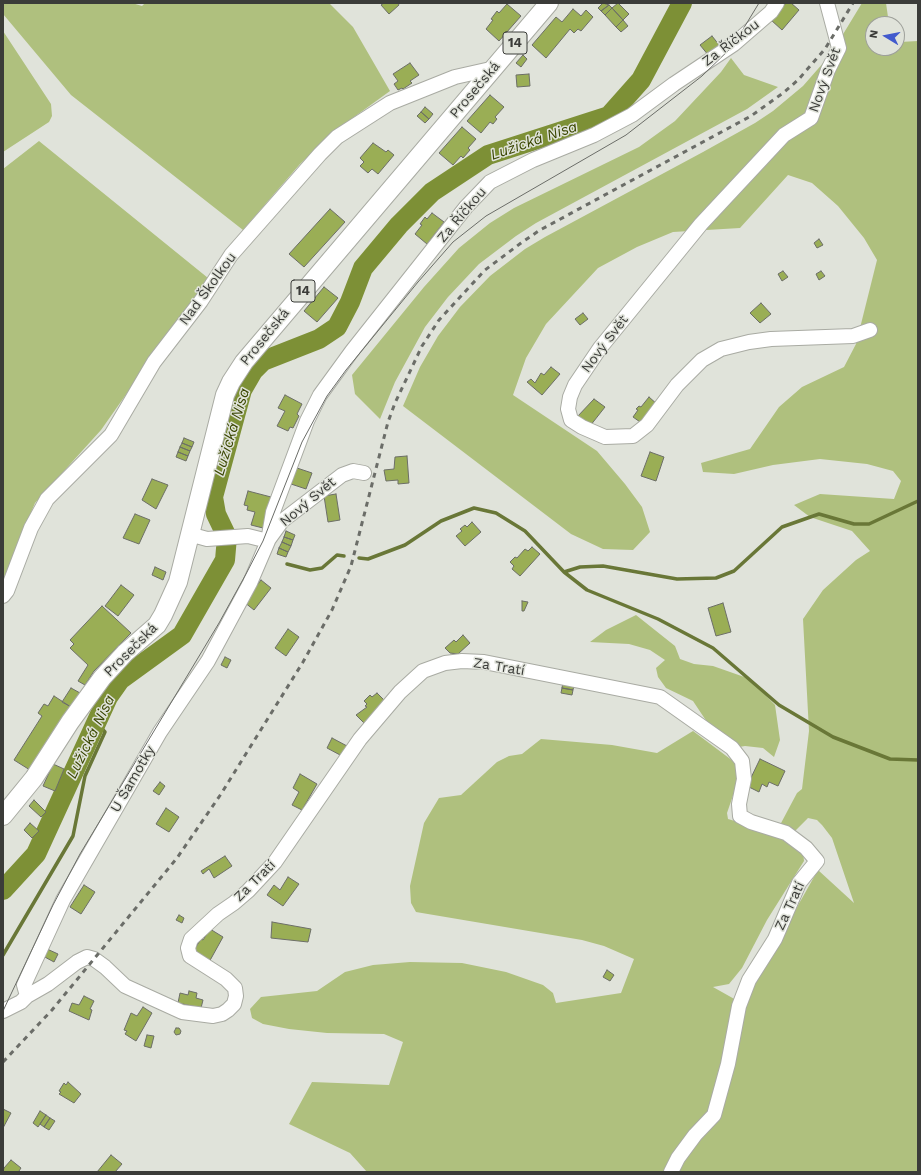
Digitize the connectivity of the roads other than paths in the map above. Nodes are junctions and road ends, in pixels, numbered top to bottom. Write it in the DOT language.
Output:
graph roads {
  1 [pos="549,3"];
  2 [pos="777,3"];
  3 [pos="827,3"];
  4 [pos="495,68"];
  5 [pos="870,330"];
  6 [pos="364,473"];
  7 [pos="189,534"];
  8 [pos="268,542"];
  9 [pos="3,596"];
  10 [pos="3,816"];
  11 [pos="27,996"];
  12 [pos="3,1010"];
  13 [pos="671,1172"];
  1 -- 4 [label="main road, Prosečská / 14"];
  2 -- 8 [label="street, Za Říčkou"];
  3 -- 5 [label="street, Nový Svět"];
  4 -- 7 [label="main road, Prosečská / 14"];
  4 -- 9 [label="street, Nad Školkou"];
  6 -- 8 [label="street, Nový Svět"];
  7 -- 8 [label="street"];
  7 -- 10 [label="main road, Prosečská / 14"];
  8 -- 11 [label="street, U Šamotky"];
  11 -- 12 [label="street"];
  11 -- 13 [label="street, Za Tratí"];
}
